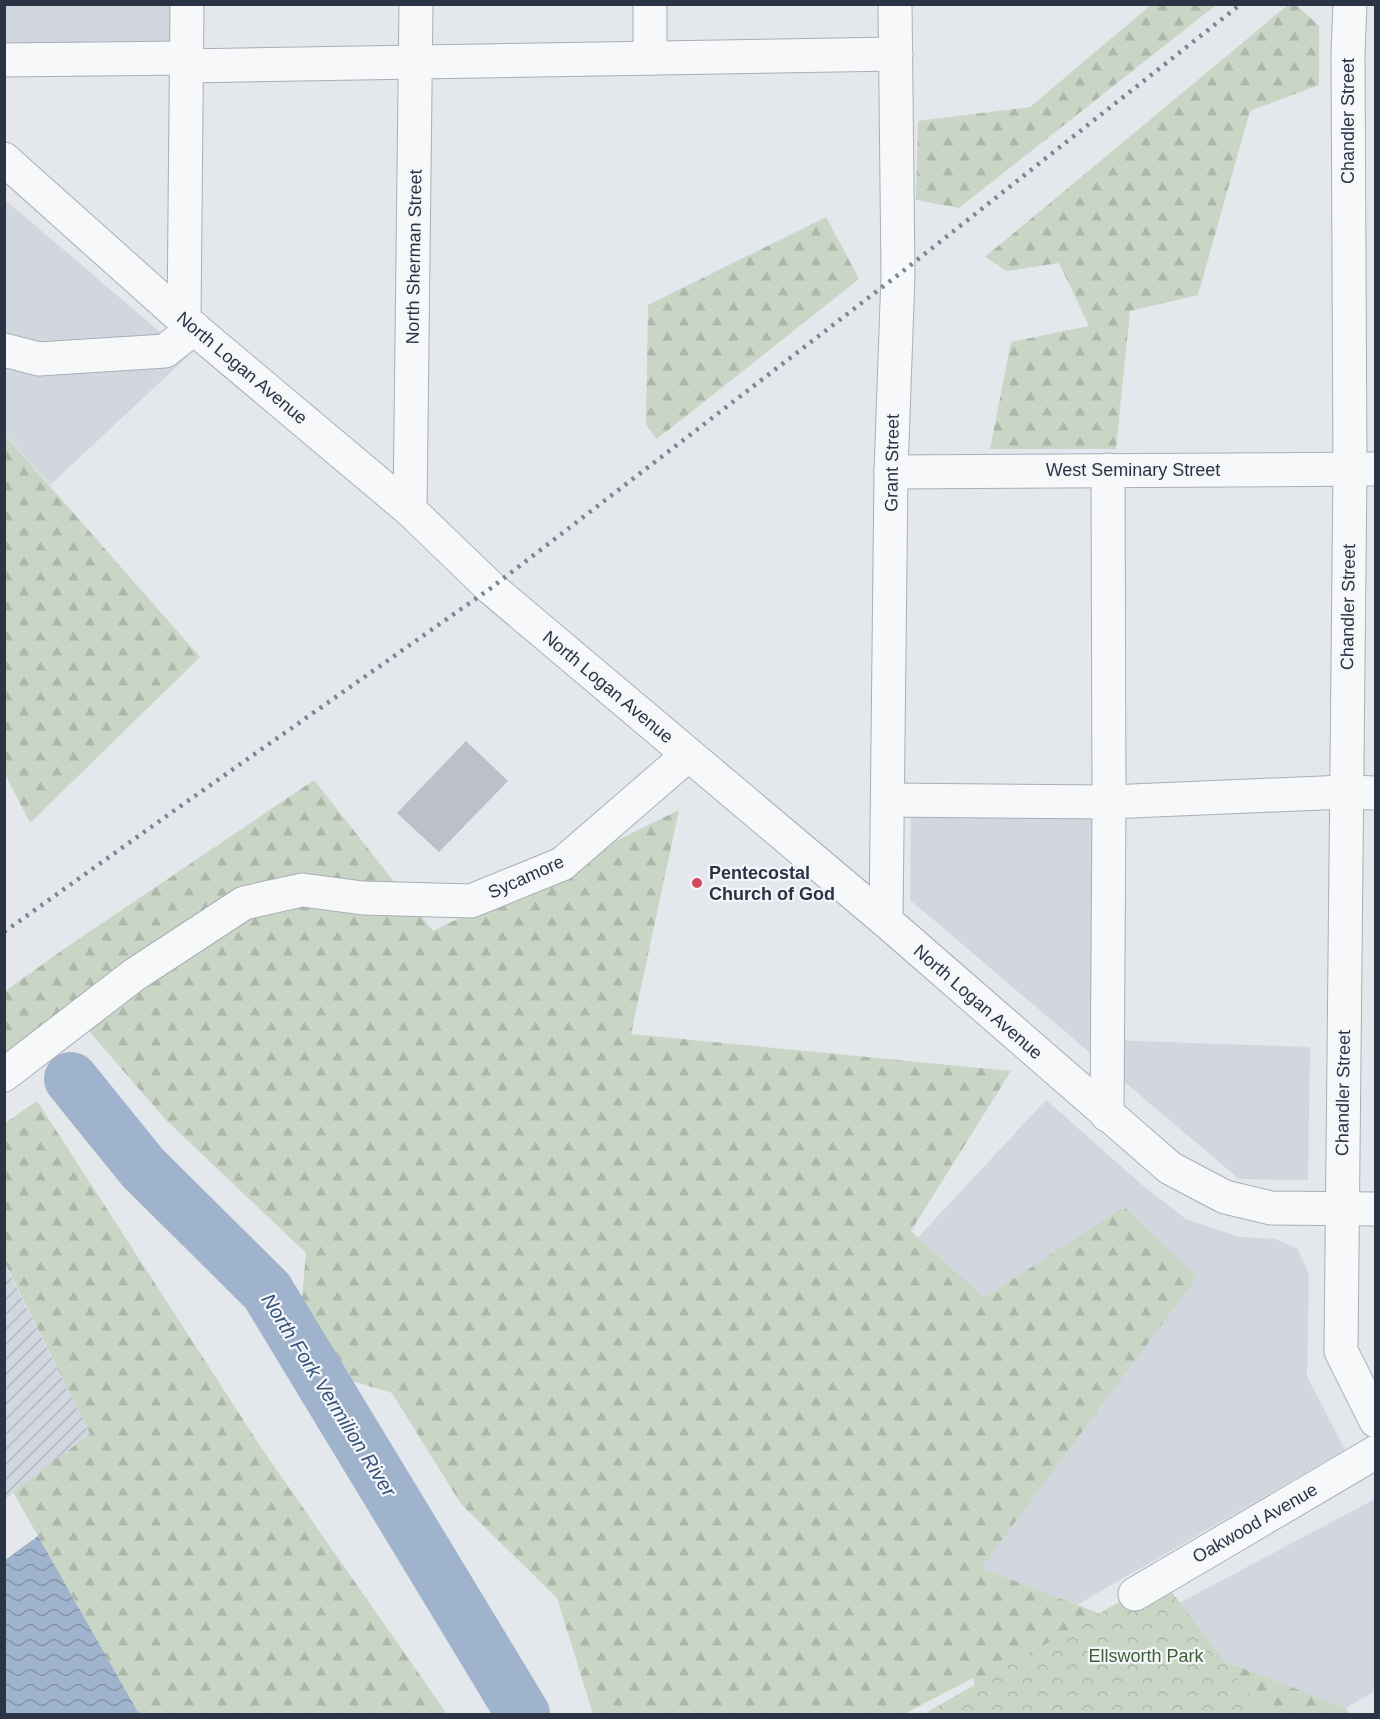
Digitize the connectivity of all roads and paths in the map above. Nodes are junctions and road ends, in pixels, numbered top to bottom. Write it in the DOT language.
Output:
graph roads {
  1 [pos="187,4"];
  2 [pos="416,4"];
  3 [pos="650,4"];
  4 [pos="896,4"];
  5 [pos="1350,4"];
  6 [pos="1362,53"];
  7 [pos="896,54"];
  8 [pos="650,58"];
  9 [pos="4,60"];
  10 [pos="187,62"];
  11 [pos="416,62"];
  12 [pos="4,159"];
  13 [pos="189,324"];
  14 [pos="4,350"];
  15 [pos="1363,469"];
  16 [pos="1108,470"];
  17 [pos="891,472"];
  18 [pos="410,510"];
  19 [pos="688,755"];
  20 [pos="1360,792"];
  21 [pos="888,800"];
  22 [pos="1109,802"];
  23 [pos="886,921"];
  24 [pos="4,1075"];
  25 [pos="1107,1115"];
  26 [pos="1342,1209"];
  27 [pos="1376,1209"];
  28 [pos="1376,1421"];
  29 [pos="1376,1452"];
  30 [pos="1135,1594"];
  1 -- 10 [label="street"];
  2 -- 11 [label="street, North Sherman Street"];
  3 -- 8 [label="street"];
  4 -- 7 [label="street, Grant Street"];
  5 -- 6 [label="street, Chandler Street"];
  6 -- 15 [label="street, Chandler Street"];
  7 -- 8 [label="street"];
  7 -- 17 [label="street, Grant Street"];
  8 -- 11 [label="street"];
  9 -- 10 [label="street"];
  10 -- 11 [label="street"];
  10 -- 13 [label="street"];
  11 -- 18 [label="street, North Sherman Street"];
  12 -- 13 [label="street, North Logan Avenue"];
  13 -- 14 [label="street"];
  13 -- 18 [label="street, North Logan Avenue"];
  15 -- 16 [label="street, West Seminary Street"];
  15 -- 20 [label="street, Chandler Street"];
  16 -- 17 [label="street, West Seminary Street"];
  16 -- 22 [label="street"];
  17 -- 21 [label="street, Grant Street"];
  18 -- 19 [label="street, North Logan Avenue"];
  19 -- 23 [label="street, North Logan Avenue"];
  19 -- 24 [label="street, Sycamore"];
  20 -- 22 [label="street"];
  20 -- 26 [label="street, Chandler Street"];
  21 -- 22 [label="street"];
  21 -- 23 [label="street, Grant Street"];
  22 -- 25 [label="street"];
  23 -- 25 [label="street, North Logan Avenue"];
  25 -- 26 [label="street, North Logan Avenue"];
  26 -- 27 [label="street, North Logan Avenue"];
  26 -- 28 [label="street"];
  29 -- 30 [label="street, Oakwood Avenue"];
}
